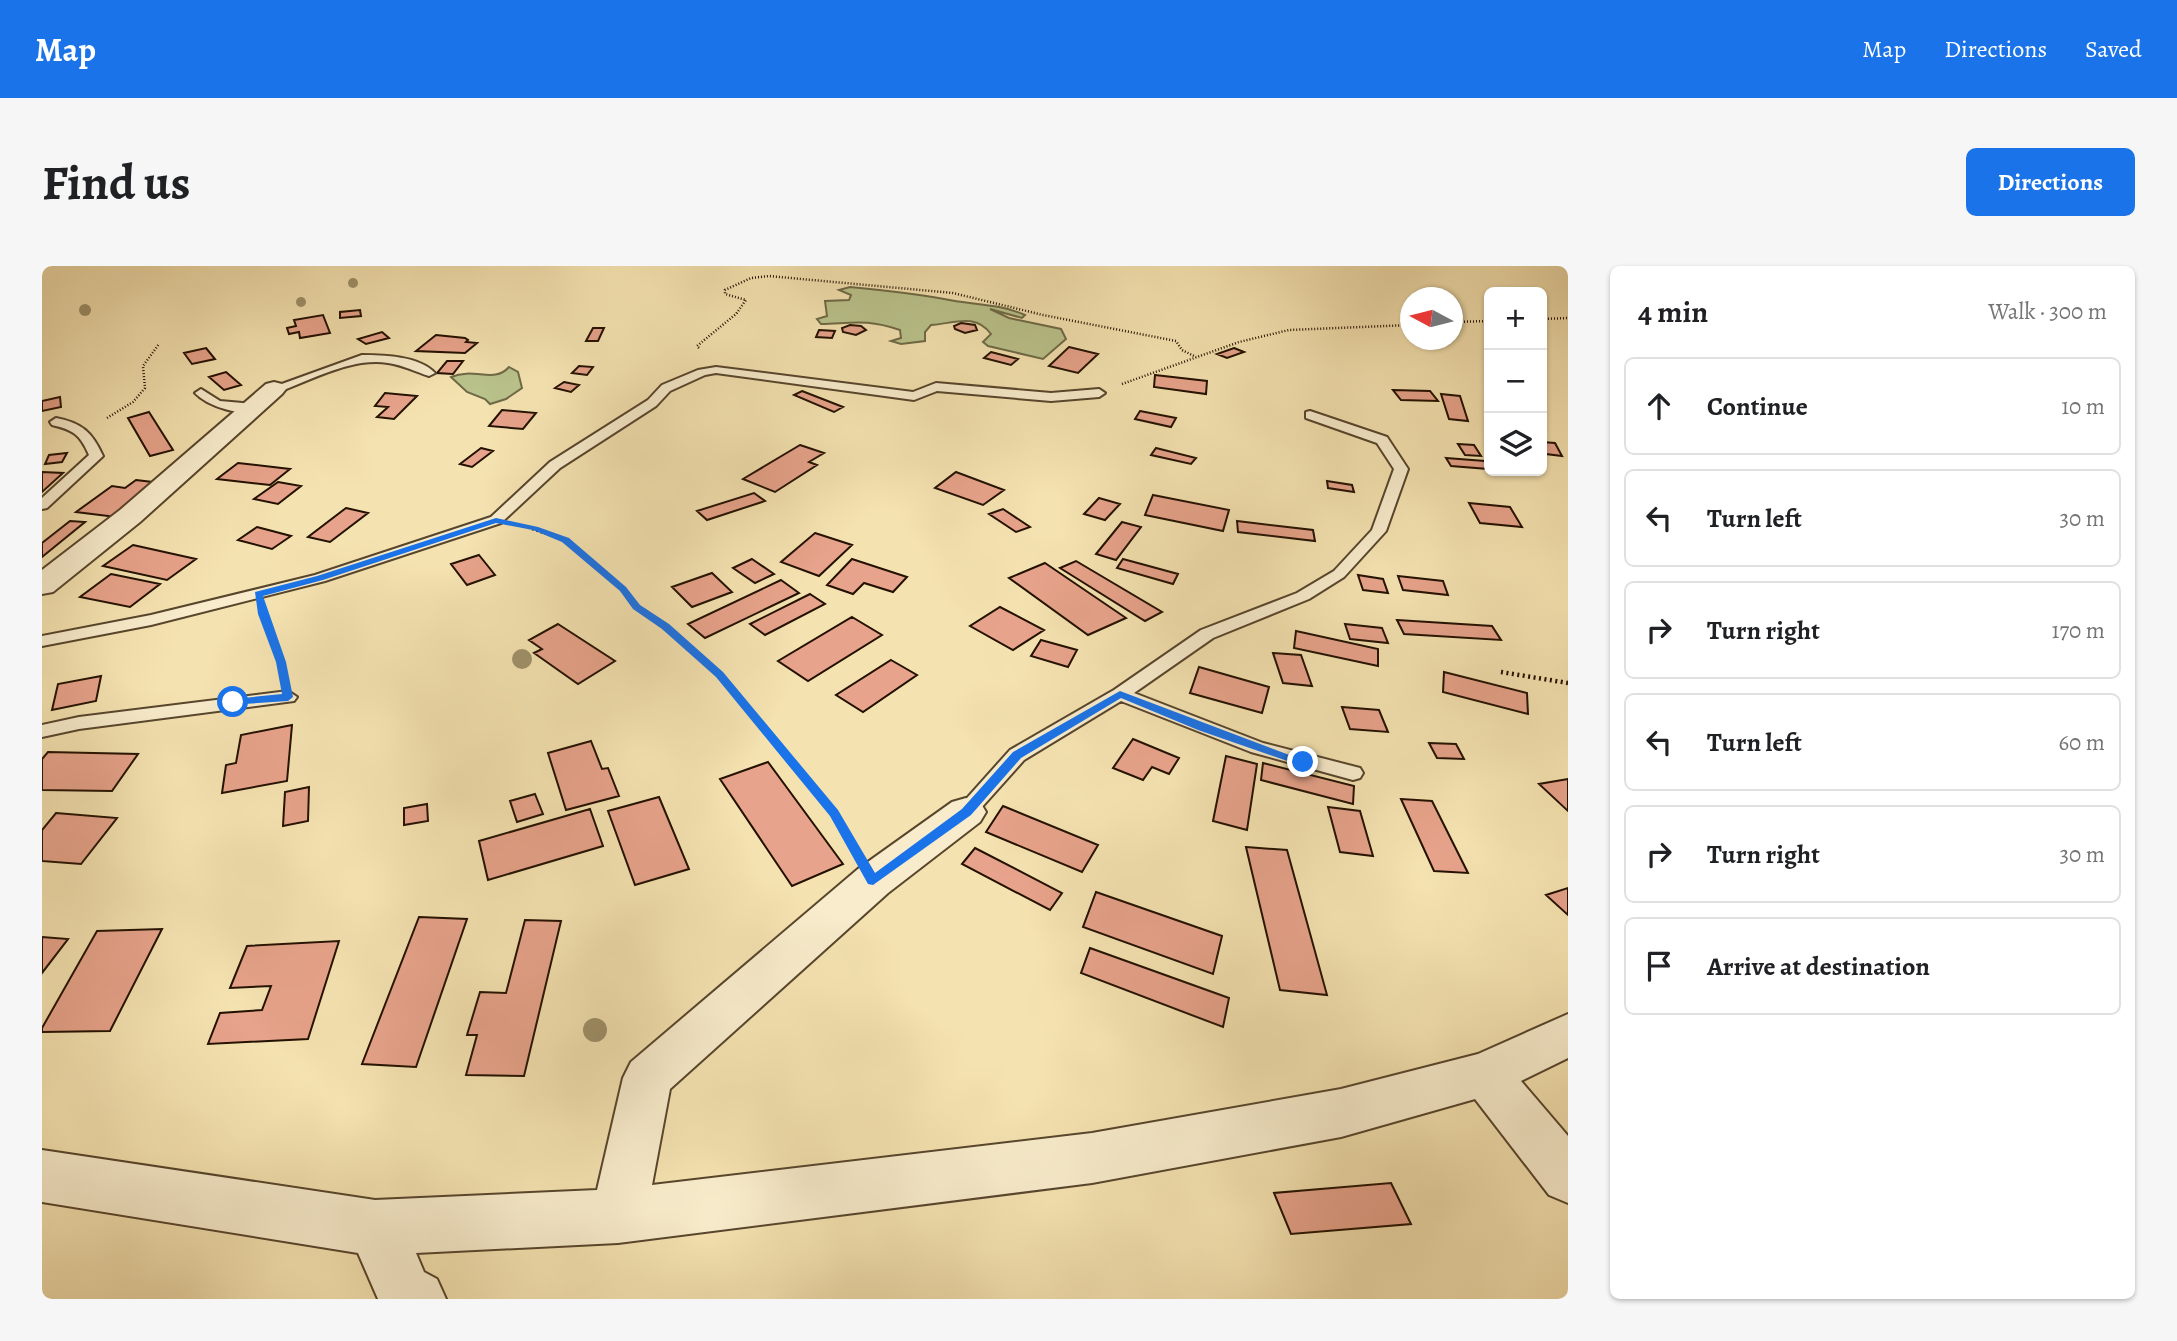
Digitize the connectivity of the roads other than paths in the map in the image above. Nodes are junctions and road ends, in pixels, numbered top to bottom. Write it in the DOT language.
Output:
graph roads {
  1 [pos="429,373"];
  2 [pos="274,389"];
  3 [pos="201,393"];
  4 [pos="1099,393"];
  5 [pos="254,408"];
  6 [pos="1310,415"];
  7 [pos="56,422"];
  8 [pos="42,506"];
  9 [pos="42,585"];
  10 [pos="42,641"];
  11 [pos="1120,694"];
  12 [pos="288,697"];
  13 [pos="42,730"];
  14 [pos="1353,773"];
  15 [pos="967,812"];
  16 [pos="1568,1035"];
  17 [pos="1485,1074"];
  18 [pos="42,1176"];
  19 [pos="1568,1177"];
  20 [pos="618,1216"];
  21 [pos="375,1228"];
  22 [pos="417,1299"];
  1 -- 2 [label="lane"];
  2 -- 5 [label="street"];
  3 -- 5 [label="lane"];
  4 -- 10 [label="lane"];
  5 -- 9 [label="street"];
  6 -- 11 [label="lane"];
  7 -- 8 [label="lane"];
  11 -- 14 [label="lane"];
  11 -- 15 [label="lane"];
  12 -- 13 [label="lane"];
  15 -- 20 [label="street"];
  16 -- 17 [label="street"];
  17 -- 19 [label="street"];
  17 -- 20 [label="street"];
  18 -- 21 [label="street"];
  20 -- 21 [label="street"];
  21 -- 22 [label="street"];
}
